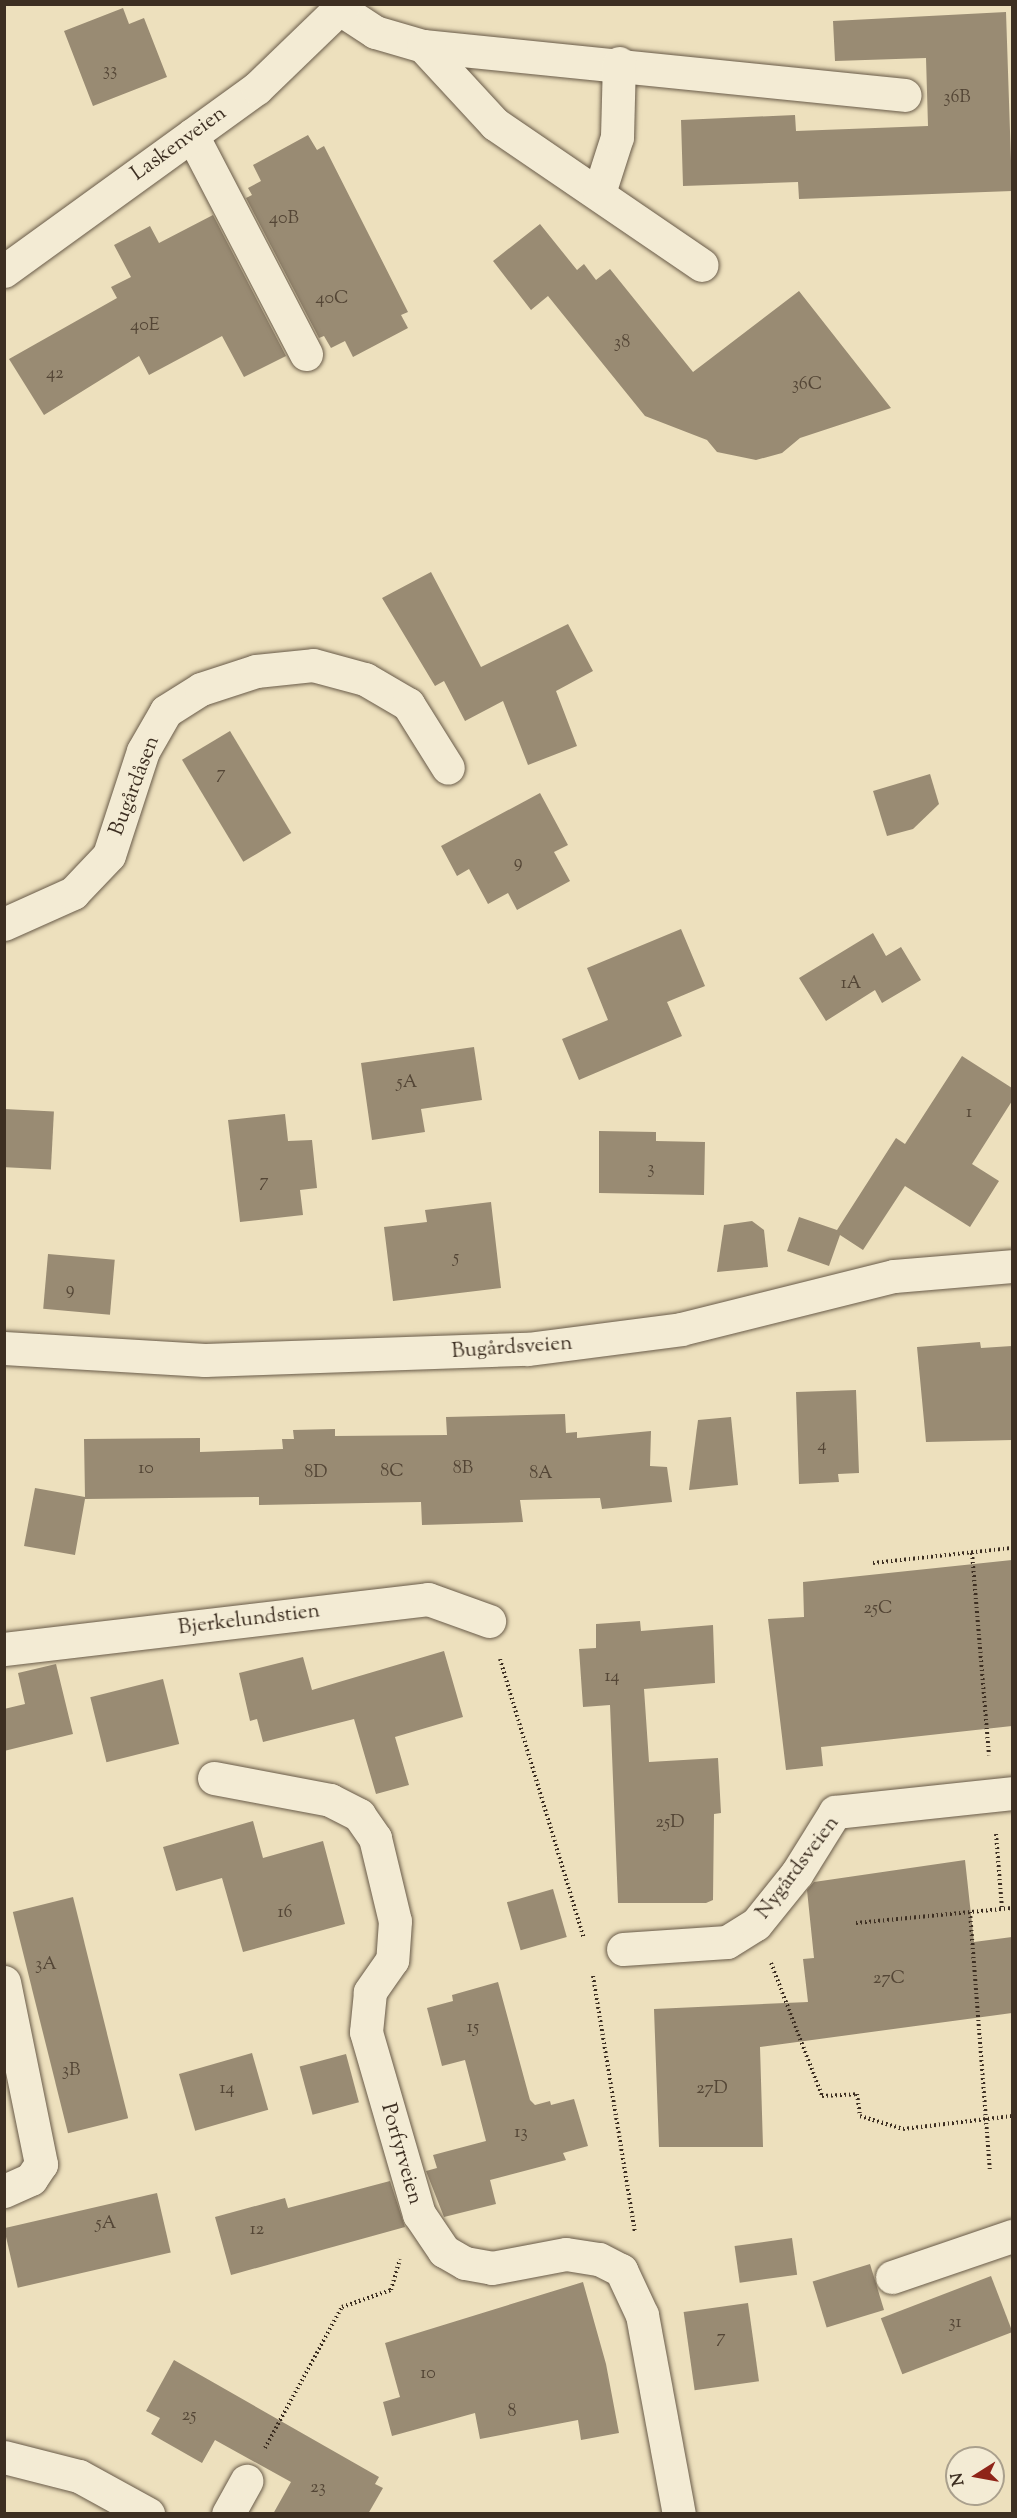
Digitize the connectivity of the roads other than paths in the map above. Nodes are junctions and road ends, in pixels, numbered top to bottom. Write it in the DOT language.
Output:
graph roads {
  1 [pos="342,7"];
  2 [pos="423,46"];
  3 [pos="619,63"];
  4 [pos="905,95"];
  5 [pos="192,135"];
  6 [pos="599,193"];
  7 [pos="702,265"];
  8 [pos="4,271"];
  9 [pos="306,354"];
  10 [pos="448,768"];
  11 [pos="4,924"];
  12 [pos="1012,1266"];
  13 [pos="4,1348"];
  14 [pos="489,1621"];
  15 [pos="4,1649"];
  16 [pos="214,1778"];
  17 [pos="1003,1794"];
  18 [pos="623,1949"];
  19 [pos="4,1982"];
  20 [pos="4,2191"];
  21 [pos="1012,2236"];
  22 [pos="892,2277"];
  23 [pos="4,2457"];
  24 [pos="246,2481"];
  25 [pos="148,2514"];
  26 [pos="228,2514"];
  27 [pos="679,2514"];
  1 -- 2 [label="street"];
  1 -- 5 [label="street, Laskenveien"];
  2 -- 3 [label="street"];
  2 -- 6 [label="street"];
  3 -- 4 [label="street"];
  3 -- 6 [label="street"];
  5 -- 8 [label="street, Laskenveien"];
  5 -- 9 [label="street"];
  6 -- 7 [label="street"];
  10 -- 11 [label="street, Bugårdåsen"];
  12 -- 13 [label="street, Bugårdsveien"];
  14 -- 15 [label="street, Bjerkelundstien"];
  16 -- 27 [label="street, Porfyrveien"];
  17 -- 18 [label="street, Nygårdsveien"];
  19 -- 20 [label="street"];
  21 -- 22 [label="street"];
  23 -- 25 [label="street"];
  24 -- 26 [label="street"];
}
